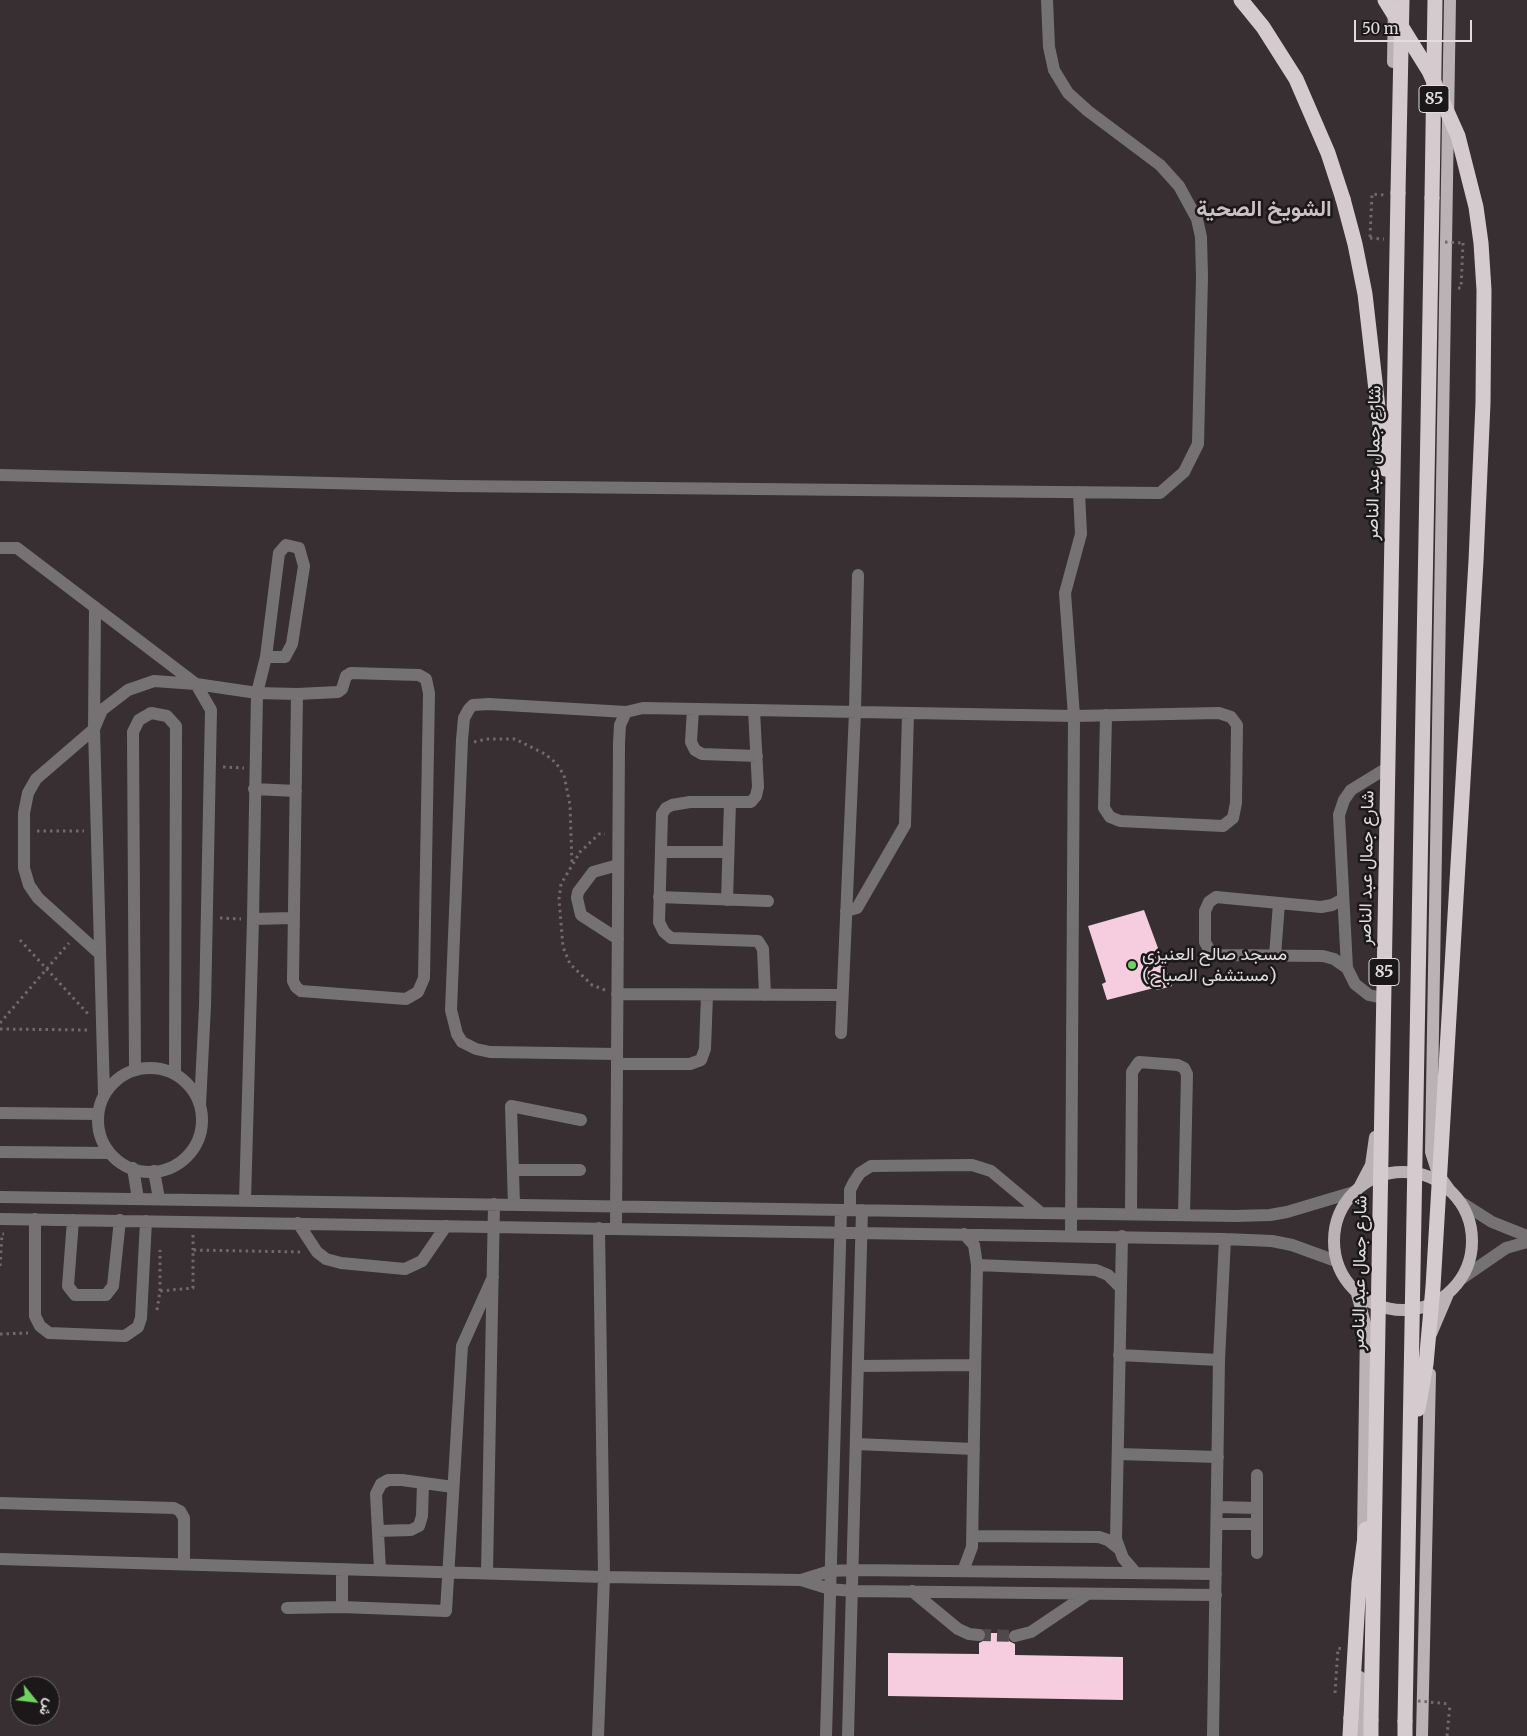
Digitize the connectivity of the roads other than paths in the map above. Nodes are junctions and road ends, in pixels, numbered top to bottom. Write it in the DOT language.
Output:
graph roads {
  1 [pos="1047,0"];
  2 [pos="1241,0"];
  3 [pos="1385,0"];
  4 [pos="1394,0"];
  5 [pos="1402,0"];
  6 [pos="1435,0"];
  7 [pos="1450,0"];
  8 [pos="0,475"];
  9 [pos="1079,492"];
  10 [pos="1392,532"];
  11 [pos="0,548"];
  12 [pos="858,575"];
  13 [pos="95,607"];
  14 [pos="266,657"];
  15 [pos="196,684"];
  16 [pos="257,693"];
  17 [pos="297,694"];
  18 [pos="693,709"];
  19 [pos="754,710"];
  20 [pos="626,712"];
  21 [pos="855,712"];
  22 [pos="908,713"];
  23 [pos="1106,715"];
  24 [pos="1074,716"];
  25 [pos="94,729"];
  26 [pos="756,756"];
  27 [pos="1382,771"];
  28 [pos="254,789"];
  29 [pos="296,791"];
  30 [pos="730,802"];
  31 [pos="661,852"];
  32 [pos="728,852"];
  33 [pos="618,865"];
  34 [pos="659,897"];
  35 [pos="1344,899"];
  36 [pos="727,900"];
  37 [pos="768,901"];
  38 [pos="1279,903"];
  39 [pos="846,912"];
  40 [pos="294,918"];
  41 [pos="253,919"];
  42 [pos="618,939"];
  43 [pos="100,954"];
  44 [pos="1275,956"];
  45 [pos="1347,968"];
  46 [pos="617,994"];
  47 [pos="707,995"];
  48 [pos="765,995"];
  49 [pos="842,995"];
  50 [pos="1378,998"];
  51 [pos="841,1033"];
  52 [pos="617,1059"];
  53 [pos="136,1069"];
  54 [pos="175,1074"];
  55 [pos="104,1095"];
  56 [pos="200,1105"];
  57 [pos="0,1113"];
  58 [pos="98,1114"];
  59 [pos="581,1120"];
  60 [pos="0,1152"];
  61 [pos="109,1152"];
  62 [pos="134,1168"];
  63 [pos="513,1170"];
  64 [pos="580,1170"];
  65 [pos="154,1171"];
  66 [pos="1357,1189"];
  67 [pos="1455,1196"];
  68 [pos="0,1197"];
  69 [pos="138,1199"];
  70 [pos="159,1199"];
  71 [pos="245,1201"];
  72 [pos="494,1204"];
  73 [pos="514,1205"];
  74 [pos="616,1206"];
  75 [pos="769,1209"];
  76 [pos="851,1210"];
  77 [pos="1021,1212"];
  78 [pos="1040,1212"];
  79 [pos="1071,1213"];
  80 [pos="1131,1214"];
  81 [pos="1184,1215"];
  82 [pos="0,1219"];
  83 [pos="35,1219"];
  84 [pos="73,1220"];
  85 [pos="120,1220"];
  86 [pos="146,1221"];
  87 [pos="298,1223"];
  88 [pos="446,1226"];
  89 [pos="494,1226"];
  90 [pos="599,1228"];
  91 [pos="616,1228"];
  92 [pos="770,1231"];
  93 [pos="840,1232"];
  94 [pos="862,1232"];
  95 [pos="964,1234"];
  96 [pos="1023,1235"];
  97 [pos="1071,1235"];
  98 [pos="1122,1236"];
  99 [pos="1527,1236"];
  100 [pos="1224,1239"];
  101 [pos="1527,1242"];
  102 [pos="1336,1261"];
  103 [pos="977,1265"];
  104 [pos="493,1277"];
  105 [pos="1461,1278"];
  106 [pos="1121,1288"];
  107 [pos="1357,1294"];
  108 [pos="1448,1294"];
  109 [pos="1119,1355"];
  110 [pos="1219,1360"];
  111 [pos="975,1364"];
  112 [pos="858,1366"];
  113 [pos="856,1444"];
  114 [pos="974,1449"];
  115 [pos="1118,1454"];
  116 [pos="1218,1457"];
  117 [pos="1257,1475"];
  118 [pos="1409,1480"];
  119 [pos="423,1483"];
  120 [pos="453,1486"];
  121 [pos="1375,1493"];
  122 [pos="0,1503"];
  123 [pos="1217,1507"];
  124 [pos="1257,1508"];
  125 [pos="1217,1524"];
  126 [pos="1257,1524"];
  127 [pos="378,1531"];
  128 [pos="972,1536"];
  129 [pos="1118,1548"];
  130 [pos="1257,1553"];
  131 [pos="0,1559"];
  132 [pos="184,1564"];
  133 [pos="342,1569"];
  134 [pos="380,1570"];
  135 [pos="853,1570"];
  136 [pos="830,1571"];
  137 [pos="963,1571"];
  138 [pos="448,1572"];
  139 [pos="1014,1572"];
  140 [pos="1059,1572"];
  141 [pos="1135,1572"];
  142 [pos="487,1573"];
  143 [pos="1216,1574"];
  144 [pos="604,1577"];
  145 [pos="801,1580"];
  146 [pos="830,1589"];
  147 [pos="852,1591"];
  148 [pos="912,1591"];
  149 [pos="1014,1593"];
  150 [pos="1059,1594"];
  151 [pos="1086,1594"];
  152 [pos="1216,1595"];
  153 [pos="342,1607"];
  154 [pos="287,1608"];
  155 [pos="980,1635"];
  156 [pos="1015,1636"];
  157 [pos="827,1717"];
  158 [pos="849,1718"];
  159 [pos="598,1736"];
  160 [pos="826,1736"];
  161 [pos="848,1736"];
  162 [pos="1213,1736"];
  163 [pos="1350,1736"];
  164 [pos="1359,1736"];
  165 [pos="1371,1736"];
  166 [pos="1405,1736"];
  167 [pos="1422,1736"];
  1 -- 9 [label="street"];
  2 -- 10 [label="highway, bridge"];
  3 -- 118 [label="highway, bridge"];
  4 -- 27 [label="main road"];
  5 -- 10 [label="highway, شارع جمال عبد الناصر / 85, bridge"];
  6 -- 118 [label="highway, 85, bridge"];
  7 -- 67 [label="main road"];
  8 -- 9 [label="street"];
  9 -- 24 [label="street"];
  10 -- 121 [label="highway, شارع جمال عبد الناصر / 85, bridge"];
  11 -- 13 [label="street"];
  12 -- 21 [label="street"];
  13 -- 15 [label="street"];
  13 -- 25 [label="street"];
  14 -- 14 [label="street"];
  14 -- 16 [label="street"];
  15 -- 16 [label="street"];
  15 -- 25 [label="street"];
  15 -- 56 [label="street"];
  16 -- 17 [label="street"];
  16 -- 28 [label="street"];
  17 -- 29 [label="street"];
  17 -- 40 [label="street"];
  18 -- 19 [label="street"];
  18 -- 20 [label="street"];
  18 -- 26 [label="street"];
  19 -- 21 [label="street"];
  19 -- 26 [label="street"];
  20 -- 33 [label="street"];
  20 -- 52 [label="street"];
  21 -- 22 [label="street"];
  21 -- 39 [label="street"];
  22 -- 24 [label="street"];
  22 -- 39 [label="street"];
  23 -- 23 [label="street"];
  23 -- 24 [label="street"];
  24 -- 79 [label="street"];
  25 -- 43 [label="street"];
  25 -- 43 [label="street"];
  26 -- 30 [label="street"];
  27 -- 35 [label="street"];
  27 -- 50 [label="main road"];
  28 -- 29 [label="street"];
  28 -- 41 [label="street"];
  29 -- 40 [label="street"];
  30 -- 31 [label="street"];
  30 -- 32 [label="street"];
  31 -- 32 [label="street"];
  31 -- 34 [label="street"];
  32 -- 36 [label="street"];
  33 -- 42 [label="street"];
  33 -- 42 [label="street"];
  34 -- 36 [label="street"];
  34 -- 48 [label="street"];
  35 -- 38 [label="street"];
  35 -- 45 [label="street"];
  36 -- 37 [label="street"];
  38 -- 44 [label="street"];
  38 -- 44 [label="street"];
  39 -- 49 [label="street"];
  40 -- 41 [label="street"];
  41 -- 71 [label="street"];
  42 -- 46 [label="street"];
  43 -- 55 [label="street"];
  44 -- 45 [label="street"];
  45 -- 50 [label="street"];
  46 -- 47 [label="street"];
  46 -- 52 [label="street"];
  47 -- 48 [label="street"];
  47 -- 52 [label="street"];
  48 -- 49 [label="street"];
  49 -- 51 [label="street"];
  50 -- 66 [label="main road"];
  52 -- 74 [label="street"];
  53 -- 54 [label="street"];
  53 -- 54 [label="street"];
  53 -- 55 [label="street"];
  54 -- 56 [label="street"];
  55 -- 58 [label="street"];
  56 -- 65 [label="street"];
  57 -- 58 [label="street"];
  58 -- 61 [label="street"];
  59 -- 63 [label="street"];
  60 -- 61 [label="street"];
  61 -- 62 [label="street"];
  62 -- 65 [label="street"];
  62 -- 69 [label="street"];
  63 -- 64 [label="street"];
  63 -- 73 [label="street"];
  65 -- 70 [label="street"];
  66 -- 67 [label="main road"];
  66 -- 81 [label="street"];
  66 -- 102 [label="main road"];
  67 -- 99 [label="street"];
  67 -- 105 [label="main road"];
  68 -- 69 [label="street"];
  69 -- 70 [label="street"];
  70 -- 71 [label="street"];
  71 -- 72 [label="street"];
  72 -- 73 [label="street"];
  72 -- 89 [label="street"];
  73 -- 74 [label="street"];
  74 -- 75 [label="street"];
  74 -- 91 [label="street"];
  75 -- 76 [label="street"];
  75 -- 92 [label="street"];
  76 -- 77 [label="street"];
  76 -- 78 [label="street"];
  76 -- 93 [label="street"];
  76 -- 94 [label="street"];
  77 -- 78 [label="street"];
  77 -- 96 [label="street"];
  78 -- 79 [label="street"];
  79 -- 80 [label="street"];
  79 -- 97 [label="street"];
  80 -- 81 [label="street"];
  80 -- 81 [label="street"];
  82 -- 83 [label="street"];
  83 -- 84 [label="street"];
  83 -- 86 [label="street"];
  84 -- 85 [label="street"];
  84 -- 85 [label="street"];
  85 -- 86 [label="street"];
  86 -- 87 [label="street"];
  87 -- 88 [label="street"];
  87 -- 88 [label="street"];
  88 -- 89 [label="street"];
  89 -- 90 [label="street"];
  89 -- 104 [label="street"];
  90 -- 91 [label="street"];
  90 -- 144 [label="street"];
  91 -- 92 [label="street"];
  92 -- 93 [label="street"];
  93 -- 94 [label="street"];
  93 -- 136 [label="street"];
  94 -- 95 [label="street"];
  94 -- 112 [label="street"];
  95 -- 96 [label="street"];
  95 -- 103 [label="street"];
  96 -- 97 [label="street"];
  97 -- 98 [label="street"];
  98 -- 100 [label="street"];
  98 -- 106 [label="street"];
  100 -- 102 [label="street"];
  100 -- 110 [label="street"];
  101 -- 105 [label="street"];
  102 -- 107 [label="main road"];
  103 -- 106 [label="street"];
  103 -- 111 [label="street"];
  104 -- 120 [label="street"];
  104 -- 142 [label="street"];
  105 -- 108 [label="main road"];
  106 -- 109 [label="street"];
  107 -- 108 [label="main road"];
  107 -- 164 [label="main road"];
  108 -- 167 [label="main road"];
  109 -- 110 [label="street"];
  109 -- 115 [label="street"];
  110 -- 116 [label="street"];
  111 -- 112 [label="street"];
  111 -- 114 [label="street"];
  112 -- 113 [label="street"];
  113 -- 114 [label="street"];
  113 -- 135 [label="street"];
  114 -- 128 [label="street"];
  115 -- 116 [label="street"];
  115 -- 129 [label="street"];
  116 -- 123 [label="street"];
  117 -- 124 [label="street"];
  118 -- 166 [label="highway, 85, bridge"];
  119 -- 120 [label="street"];
  119 -- 127 [label="street"];
  119 -- 127 [label="street"];
  120 -- 138 [label="street"];
  121 -- 163 [label="highway, bridge"];
  121 -- 165 [label="highway, شارع جمال عبد الناصر / 85, bridge"];
  122 -- 132 [label="street"];
  123 -- 124 [label="street"];
  123 -- 125 [label="street"];
  124 -- 126 [label="street"];
  125 -- 126 [label="street"];
  125 -- 143 [label="street"];
  126 -- 130 [label="street"];
  127 -- 134 [label="street"];
  128 -- 129 [label="street"];
  128 -- 137 [label="street"];
  129 -- 141 [label="street"];
  131 -- 132 [label="street"];
  132 -- 133 [label="street"];
  133 -- 134 [label="street"];
  133 -- 153 [label="street"];
  134 -- 138 [label="street"];
  135 -- 136 [label="street"];
  135 -- 137 [label="street"];
  135 -- 147 [label="street"];
  136 -- 145 [label="street"];
  136 -- 146 [label="street"];
  137 -- 139 [label="street"];
  138 -- 142 [label="street"];
  138 -- 153 [label="street"];
  139 -- 140 [label="street"];
  139 -- 149 [label="street"];
  140 -- 141 [label="street"];
  140 -- 150 [label="street"];
  141 -- 143 [label="street"];
  142 -- 144 [label="street"];
  143 -- 152 [label="street"];
  144 -- 145 [label="street"];
  144 -- 159 [label="street"];
  145 -- 146 [label="street"];
  146 -- 147 [label="street"];
  146 -- 157 [label="street"];
  147 -- 148 [label="street"];
  147 -- 158 [label="street"];
  148 -- 149 [label="street"];
  148 -- 155 [label="street"];
  149 -- 150 [label="street"];
  150 -- 151 [label="street"];
  151 -- 152 [label="street"];
  151 -- 156 [label="street"];
  152 -- 162 [label="street"];
  153 -- 154 [label="street"];
  157 -- 158 [label="street"];
  157 -- 160 [label="street"];
  158 -- 161 [label="street"];
}
